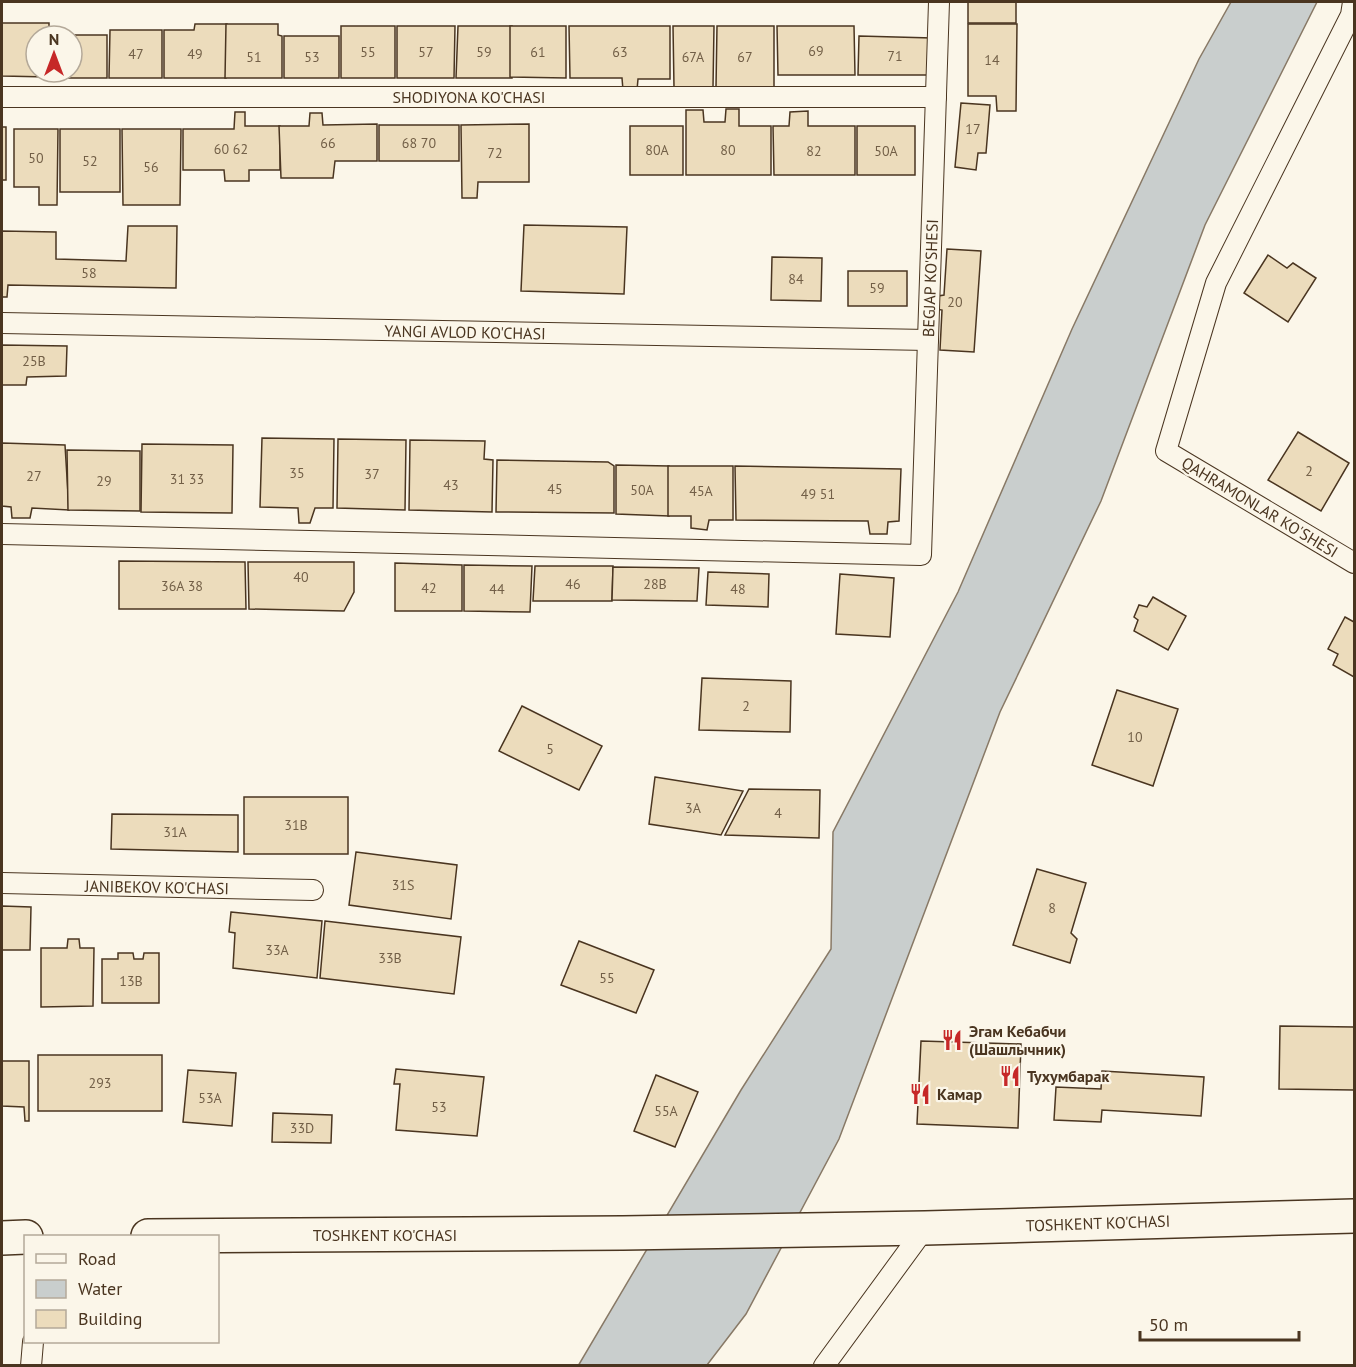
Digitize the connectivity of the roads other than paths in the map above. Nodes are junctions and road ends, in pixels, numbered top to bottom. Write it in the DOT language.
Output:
graph roads {
  1 [pos="939,2"];
  2 [pos="1353,12"];
  3 [pos="2,97"];
  4 [pos="936,97"];
  5 [pos="2,323"];
  6 [pos="928,340"];
  7 [pos="2,534"];
  8 [pos="1354,563"];
  9 [pos="2,883"];
  10 [pos="313,890"];
  11 [pos="1354,1216"];
  12 [pos="925,1228"];
  13 [pos="219,1236"];
  14 [pos="24,1237"];
  15 [pos="2,1238"];
  16 [pos="33,1343"];
  17 [pos="31,1365"];
  18 [pos="824,1365"];
  1 -- 4 [label="street, BEGJAP KO'SHESI"];
  2 -- 8 [label="street, QAHRAMONLAR KO'SHESI"];
  3 -- 4 [label="street, SHODIYONA KO'CHASI"];
  4 -- 6 [label="street, BEGJAP KO'SHESI"];
  5 -- 6 [label="street, YANGI AVLOD KO'CHASI"];
  6 -- 7 [label="street, BEGJAP KO'SHESI"];
  9 -- 10 [label="street, JANIBEKOV KO'CHASI"];
  11 -- 12 [label="highway, TOSHKENT KO'CHASI"];
  12 -- 13 [label="highway, TOSHKENT KO'CHASI"];
  12 -- 18 [label="street"];
  14 -- 15 [label="highway"];
  16 -- 17 [label="street"];
}
